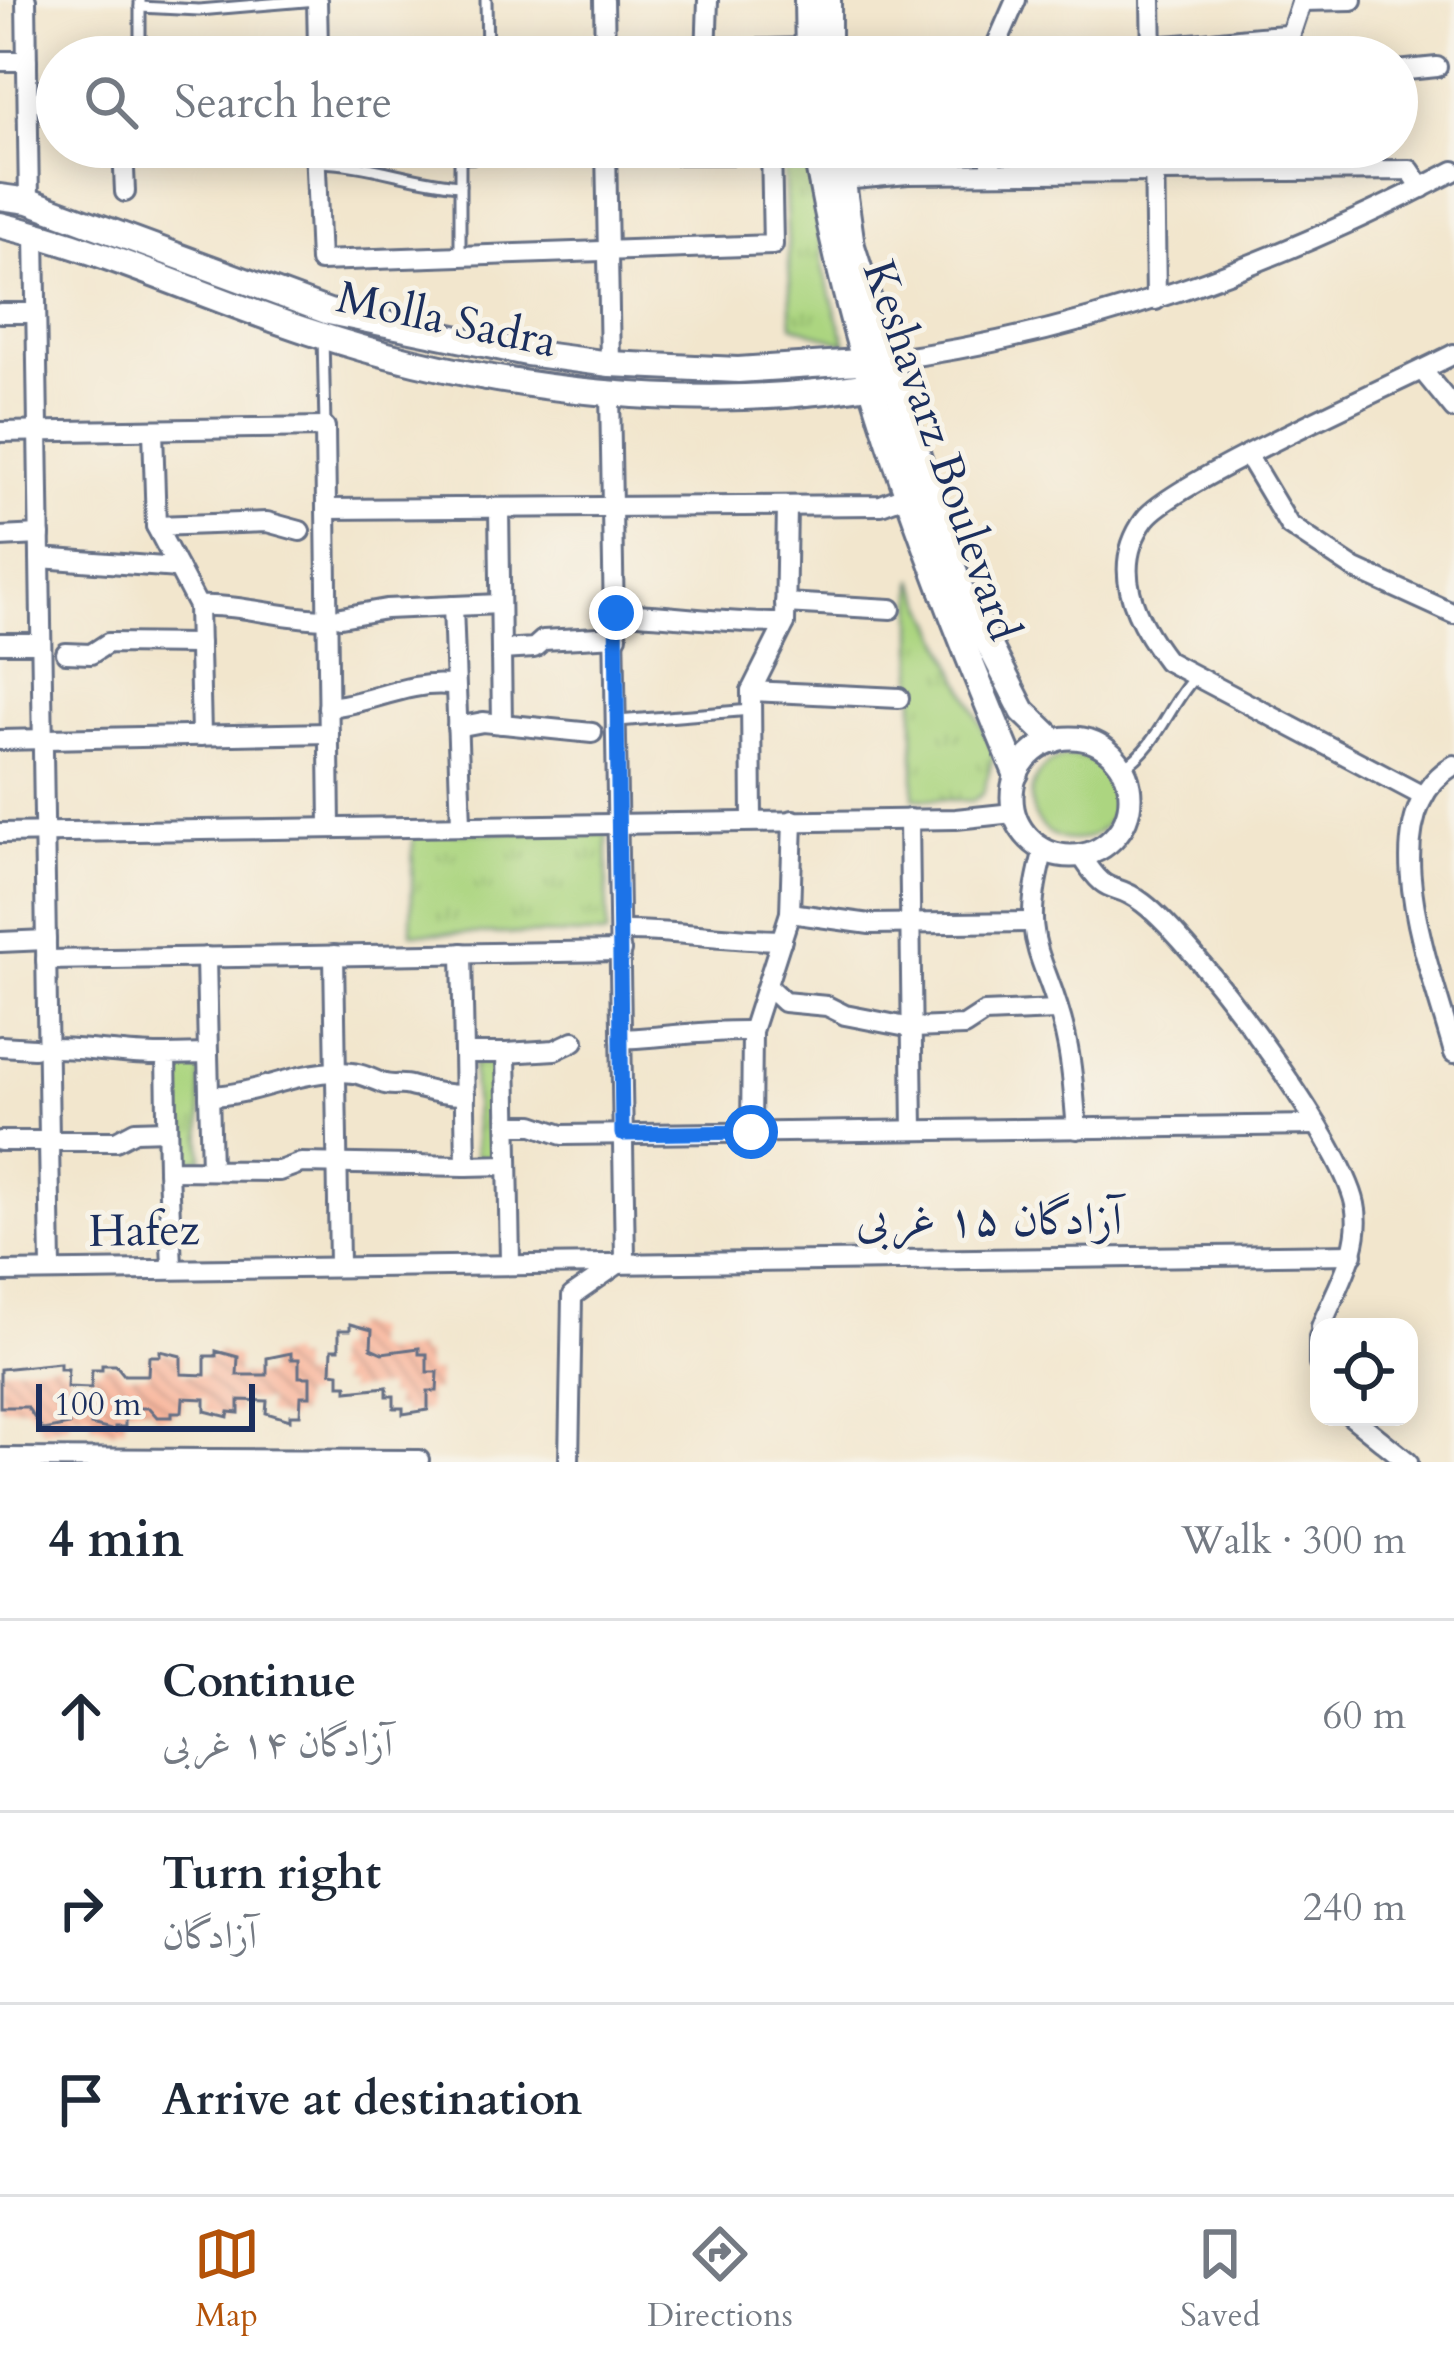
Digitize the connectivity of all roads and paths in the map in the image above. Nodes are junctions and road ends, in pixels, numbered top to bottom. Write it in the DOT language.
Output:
graph roads {
  1 [pos="26,0"];
  2 [pos="317,0"];
  3 [pos="486,0"];
  4 [pos="604,0"];
  5 [pos="709,0"];
  6 [pos="807,0"];
  7 [pos="828,0"];
  8 [pos="1016,0"];
  9 [pos="1151,0"];
  10 [pos="1352,0"];
  11 [pos="1302,1"];
  12 [pos="140,3"];
  13 [pos="184,3"];
  14 [pos="1290,35"];
  15 [pos="140,36"];
  16 [pos="318,36"];
  17 [pos="487,36"];
  18 [pos="604,36"];
  19 [pos="707,36"];
  20 [pos="812,36"];
  21 [pos="819,36"];
  22 [pos="1000,36"];
  23 [pos="1152,36"];
  24 [pos="1246,36"];
  25 [pos="0,61"];
  26 [pos="27,61"];
  27 [pos="1437,67"];
  28 [pos="1418,69"];
  29 [pos="28,101"];
  30 [pos="36,101"];
  31 [pos="124,168"];
  32 [pos="316,168"];
  33 [pos="377,168"];
  34 [pos="460,168"];
  35 [pos="606,168"];
  36 [pos="771,168"];
  37 [pos="825,168"];
  38 [pos="835,168"];
  39 [pos="991,168"];
  40 [pos="1154,168"];
  41 [pos="1276,171"];
  42 [pos="1454,171"];
  43 [pos="1154,172"];
  44 [pos="991,173"];
  45 [pos="843,180"];
  46 [pos="460,184"];
  47 [pos="1422,188"];
  48 [pos="125,192"];
  49 [pos="0,197"];
  50 [pos="29,202"];
  51 [pos="0,224"];
  52 [pos="35,233"];
  53 [pos="608,247"];
  54 [pos="460,252"];
  55 [pos="1156,301"];
  56 [pos="36,313"];
  57 [pos="0,314"];
  58 [pos="323,336"];
  59 [pos="1454,354"];
  60 [pos="610,364"];
  61 [pos="1422,370"];
  62 [pos="880,371"];
  63 [pos="610,392"];
  64 [pos="1454,410"];
  65 [pos="325,427"];
  66 [pos="153,430"];
  67 [pos="38,431"];
  68 [pos="0,432"];
  69 [pos="1249,458"];
  70 [pos="908,495"];
  71 [pos="787,506"];
  72 [pos="499,508"];
  73 [pos="614,508"];
  74 [pos="326,509"];
  75 [pos="157,526"];
  76 [pos="300,531"];
  77 [pos="40,535"];
  78 [pos="0,537"];
  79 [pos="40,558"];
  80 [pos="178,568"];
  81 [pos="500,604"];
  82 [pos="198,606"];
  83 [pos="453,606"];
  84 [pos="891,609"];
  85 [pos="616,613"];
  86 [pos="785,613"];
  87 [pos="1454,614"];
  88 [pos="334,618"];
  89 [pos="617,636"];
  90 [pos="0,643"];
  91 [pos="41,643"];
  92 [pos="199,644"];
  93 [pos="501,650"];
  94 [pos="66,653"];
  95 [pos="1193,679"];
  96 [pos="448,685"];
  97 [pos="899,698"];
  98 [pos="752,700"];
  99 [pos="328,706"];
  100 [pos="618,721"];
  101 [pos="502,724"];
  102 [pos="457,727"];
  103 [pos="592,733"];
  104 [pos="329,734"];
  105 [pos="201,736"];
  106 [pos="0,740"];
  107 [pos="43,740"];
  108 [pos="1053,740"];
  109 [pos="1454,765"];
  110 [pos="1123,768"];
  111 [pos="1016,773"];
  112 [pos="1421,795"];
  113 [pos="1013,813"];
  114 [pos="908,819"];
  115 [pos="752,820"];
  116 [pos="793,820"];
  117 [pos="619,821"];
  118 [pos="460,824"];
  119 [pos="330,827"];
  120 [pos="44,832"];
  121 [pos="0,833"];
  122 [pos="1044,850"];
  123 [pos="1081,855"];
  124 [pos="790,913"];
  125 [pos="1031,922"];
  126 [pos="910,924"];
  127 [pos="782,940"];
  128 [pos="620,941"];
  129 [pos="0,942"];
  130 [pos="46,950"];
  131 [pos="462,953"];
  132 [pos="334,955"];
  133 [pos="206,957"];
  134 [pos="766,986"];
  135 [pos="1056,1010"];
  136 [pos="912,1028"];
  137 [pos="752,1031"];
  138 [pos="621,1039"];
  139 [pos="574,1041"];
  140 [pos="0,1046"];
  141 [pos="41,1048"];
  142 [pos="464,1053"];
  143 [pos="506,1053"];
  144 [pos="1454,1053"];
  145 [pos="208,1054"];
  146 [pos="166,1055"];
  147 [pos="337,1072"];
  148 [pos="465,1095"];
  149 [pos="209,1096"];
  150 [pos="508,1125"];
  151 [pos="1317,1125"];
  152 [pos="1077,1129"];
  153 [pos="167,1130"];
  154 [pos="914,1130"];
  155 [pos="751,1132"];
  156 [pos="622,1134"];
  157 [pos="0,1141"];
  158 [pos="49,1141"];
  159 [pos="340,1164"];
  160 [pos="508,1165"];
  161 [pos="466,1166"];
  162 [pos="211,1169"];
  163 [pos="168,1170"];
  164 [pos="1353,1254"];
  165 [pos="626,1259"];
  166 [pos="510,1262"];
  167 [pos="339,1264"];
  168 [pos="172,1267"];
  169 [pos="51,1269"];
  170 [pos="0,1271"];
  171 [pos="1325,1318"];
  172 [pos="1363,1426"];
  173 [pos="0,1458"];
  174 [pos="418,1460"];
  175 [pos="42,1461"];
  176 [pos="569,1462"];
  177 [pos="1408,1462"];
  1 -- 26 [label="street"];
  2 -- 13 [label="lane"];
  2 -- 16 [label="street"];
  3 -- 17 [label="lane"];
  4 -- 18 [label="street"];
  5 -- 19 [label="street"];
  6 -- 20 [label="main road"];
  7 -- 21 [label="main road"];
  8 -- 22 [label="street"];
  9 -- 23 [label="street"];
  10 -- 11 [label="street"];
  11 -- 14 [label="street"];
  12 -- 13 [label="lane"];
  12 -- 15 [label="lane"];
  14 -- 24 [label="street"];
  25 -- 26 [label="street"];
  26 -- 29 [label="street"];
  27 -- 28 [label="street"];
  29 -- 30 [label="street"];
  29 -- 50 [label="street"];
  31 -- 48 [label="street"];
  32 -- 54 [label="street"];
  33 -- 46 [label="lane"];
  34 -- 46 [label="lane"];
  35 -- 53 [label="street"];
  36 -- 53 [label="street"];
  37 -- 62 [label="main road, Keshavarz Boulevard"];
  38 -- 45 [label="main road, Keshavarz Boulevard"];
  39 -- 44 [label="street"];
  40 -- 43 [label="street"];
  41 -- 43 [label="street"];
  41 -- 47 [label="street"];
  42 -- 47 [label="street"];
  43 -- 44 [label="street"];
  43 -- 55 [label="street"];
  44 -- 45 [label="street"];
  45 -- 62 [label="main road, Keshavarz Boulevard"];
  46 -- 54 [label="lane"];
  47 -- 55 [label="street"];
  49 -- 50 [label="main road, Molla Sadra"];
  50 -- 60 [label="main road, Molla Sadra"];
  51 -- 52 [label="main road, Molla Sadra"];
  52 -- 56 [label="street, Hafez"];
  52 -- 58 [label="main road, Molla Sadra"];
  53 -- 54 [label="street"];
  53 -- 60 [label="street"];
  55 -- 62 [label="street"];
  56 -- 57 [label="street"];
  56 -- 67 [label="street, Hafez"];
  58 -- 63 [label="main road, Molla Sadra"];
  58 -- 65 [label="lane"];
  59 -- 61 [label="street"];
  60 -- 62 [label="main road, Molla Sadra"];
  61 -- 64 [label="street"];
  61 -- 69 [label="street"];
  62 -- 63 [label="main road, Molla Sadra"];
  62 -- 70 [label="main road, Keshavarz Boulevard"];
  62 -- 108 [label="main road, Keshavarz Boulevard"];
  63 -- 73 [label="street"];
  65 -- 66 [label="street"];
  65 -- 74 [label="street"];
  66 -- 67 [label="street"];
  66 -- 75 [label="street"];
  67 -- 68 [label="street"];
  67 -- 77 [label="street, Hafez"];
  69 -- 87 [label="street"];
  69 -- 95 [label="street"];
  70 -- 71 [label="street"];
  70 -- 111 [label="main road, Keshavarz Boulevard"];
  71 -- 73 [label="street"];
  71 -- 86 [label="street"];
  72 -- 73 [label="street"];
  72 -- 74 [label="street"];
  72 -- 81 [label="street"];
  73 -- 85 [label="street"];
  74 -- 88 [label="street"];
  75 -- 76 [label="street"];
  75 -- 80 [label="street"];
  77 -- 78 [label="street"];
  77 -- 79 [label="street, Hafez"];
  79 -- 80 [label="street"];
  79 -- 91 [label="street, Hafez"];
  80 -- 82 [label="street"];
  81 -- 83 [label="street"];
  81 -- 93 [label="street"];
  82 -- 88 [label="street"];
  82 -- 92 [label="street"];
  83 -- 88 [label="street"];
  83 -- 102 [label="street"];
  84 -- 86 [label="street"];
  85 -- 86 [label="street"];
  85 -- 89 [label="street"];
  86 -- 98 [label="street"];
  88 -- 99 [label="street"];
  89 -- 93 [label="street"];
  89 -- 100 [label="street"];
  90 -- 91 [label="street"];
  91 -- 107 [label="street, Hafez"];
  92 -- 94 [label="street"];
  92 -- 105 [label="street"];
  93 -- 101 [label="street"];
  95 -- 110 [label="lane"];
  95 -- 112 [label="street"];
  96 -- 99 [label="street"];
  97 -- 98 [label="street"];
  98 -- 100 [label="lane"];
  98 -- 115 [label="street"];
  99 -- 104 [label="street"];
  100 -- 117 [label="street"];
  101 -- 102 [label="street"];
  101 -- 103 [label="street"];
  102 -- 118 [label="street"];
  104 -- 105 [label="street"];
  104 -- 119 [label="street"];
  105 -- 107 [label="street"];
  106 -- 107 [label="street"];
  107 -- 120 [label="street, Hafez"];
  108 -- 110 [label="street"];
  108 -- 111 [label="street"];
  109 -- 112 [label="street"];
  110 -- 123 [label="street"];
  111 -- 113 [label="street"];
  112 -- 144 [label="street"];
  113 -- 114 [label="street"];
  113 -- 122 [label="street"];
  114 -- 116 [label="street"];
  114 -- 126 [label="street"];
  115 -- 116 [label="street"];
  115 -- 117 [label="street"];
  116 -- 124 [label="street"];
  117 -- 118 [label="street"];
  117 -- 128 [label="street"];
  118 -- 119 [label="street"];
  119 -- 120 [label="street"];
  120 -- 121 [label="street"];
  120 -- 130 [label="street, Hafez"];
  122 -- 123 [label="street"];
  122 -- 125 [label="street"];
  123 -- 151 [label="street"];
  124 -- 126 [label="street"];
  124 -- 127 [label="street"];
  125 -- 126 [label="street"];
  125 -- 135 [label="street"];
  126 -- 136 [label="street"];
  127 -- 128 [label="street"];
  127 -- 134 [label="street"];
  128 -- 131 [label="street"];
  128 -- 138 [label="street"];
  129 -- 130 [label="street"];
  130 -- 133 [label="street"];
  130 -- 141 [label="street, Hafez"];
  131 -- 132 [label="street"];
  131 -- 142 [label="street"];
  132 -- 133 [label="street"];
  132 -- 147 [label="street"];
  133 -- 145 [label="street"];
  134 -- 136 [label="street"];
  134 -- 137 [label="street"];
  135 -- 136 [label="street"];
  135 -- 152 [label="street"];
  136 -- 154 [label="street"];
  137 -- 138 [label="street"];
  137 -- 155 [label="street"];
  138 -- 156 [label="street"];
  139 -- 143 [label="street"];
  140 -- 141 [label="street"];
  141 -- 146 [label="street"];
  141 -- 158 [label="street, Hafez"];
  142 -- 143 [label="street"];
  142 -- 148 [label="street"];
  143 -- 150 [label="street"];
  145 -- 146 [label="street"];
  145 -- 149 [label="street"];
  146 -- 153 [label="street"];
  147 -- 148 [label="street"];
  147 -- 149 [label="street"];
  147 -- 159 [label="street"];
  148 -- 161 [label="street"];
  149 -- 162 [label="street"];
  150 -- 156 [label="street"];
  150 -- 160 [label="street"];
  151 -- 152 [label="street"];
  151 -- 164 [label="street"];
  152 -- 154 [label="street"];
  153 -- 158 [label="street"];
  153 -- 163 [label="street"];
  154 -- 155 [label="street"];
  155 -- 156 [label="street"];
  156 -- 165 [label="street"];
  157 -- 158 [label="street"];
  158 -- 169 [label="street, Hafez"];
  159 -- 161 [label="street"];
  159 -- 162 [label="street"];
  159 -- 167 [label="street"];
  160 -- 161 [label="street"];
  160 -- 166 [label="street"];
  162 -- 163 [label="street"];
  163 -- 168 [label="street"];
  164 -- 165 [label="street, آزادگان ۱۵ غربی"];
  164 -- 171 [label="street"];
  165 -- 166 [label="street, آزادگان ۱۵ غربی"];
  165 -- 176 [label="street"];
  166 -- 167 [label="street, Hafez"];
  167 -- 168 [label="street, Hafez"];
  168 -- 169 [label="street, Hafez"];
  169 -- 170 [label="street"];
  172 -- 177 [label="street"];
  173 -- 175 [label="street"];
  174 -- 175 [label="street"];
}
